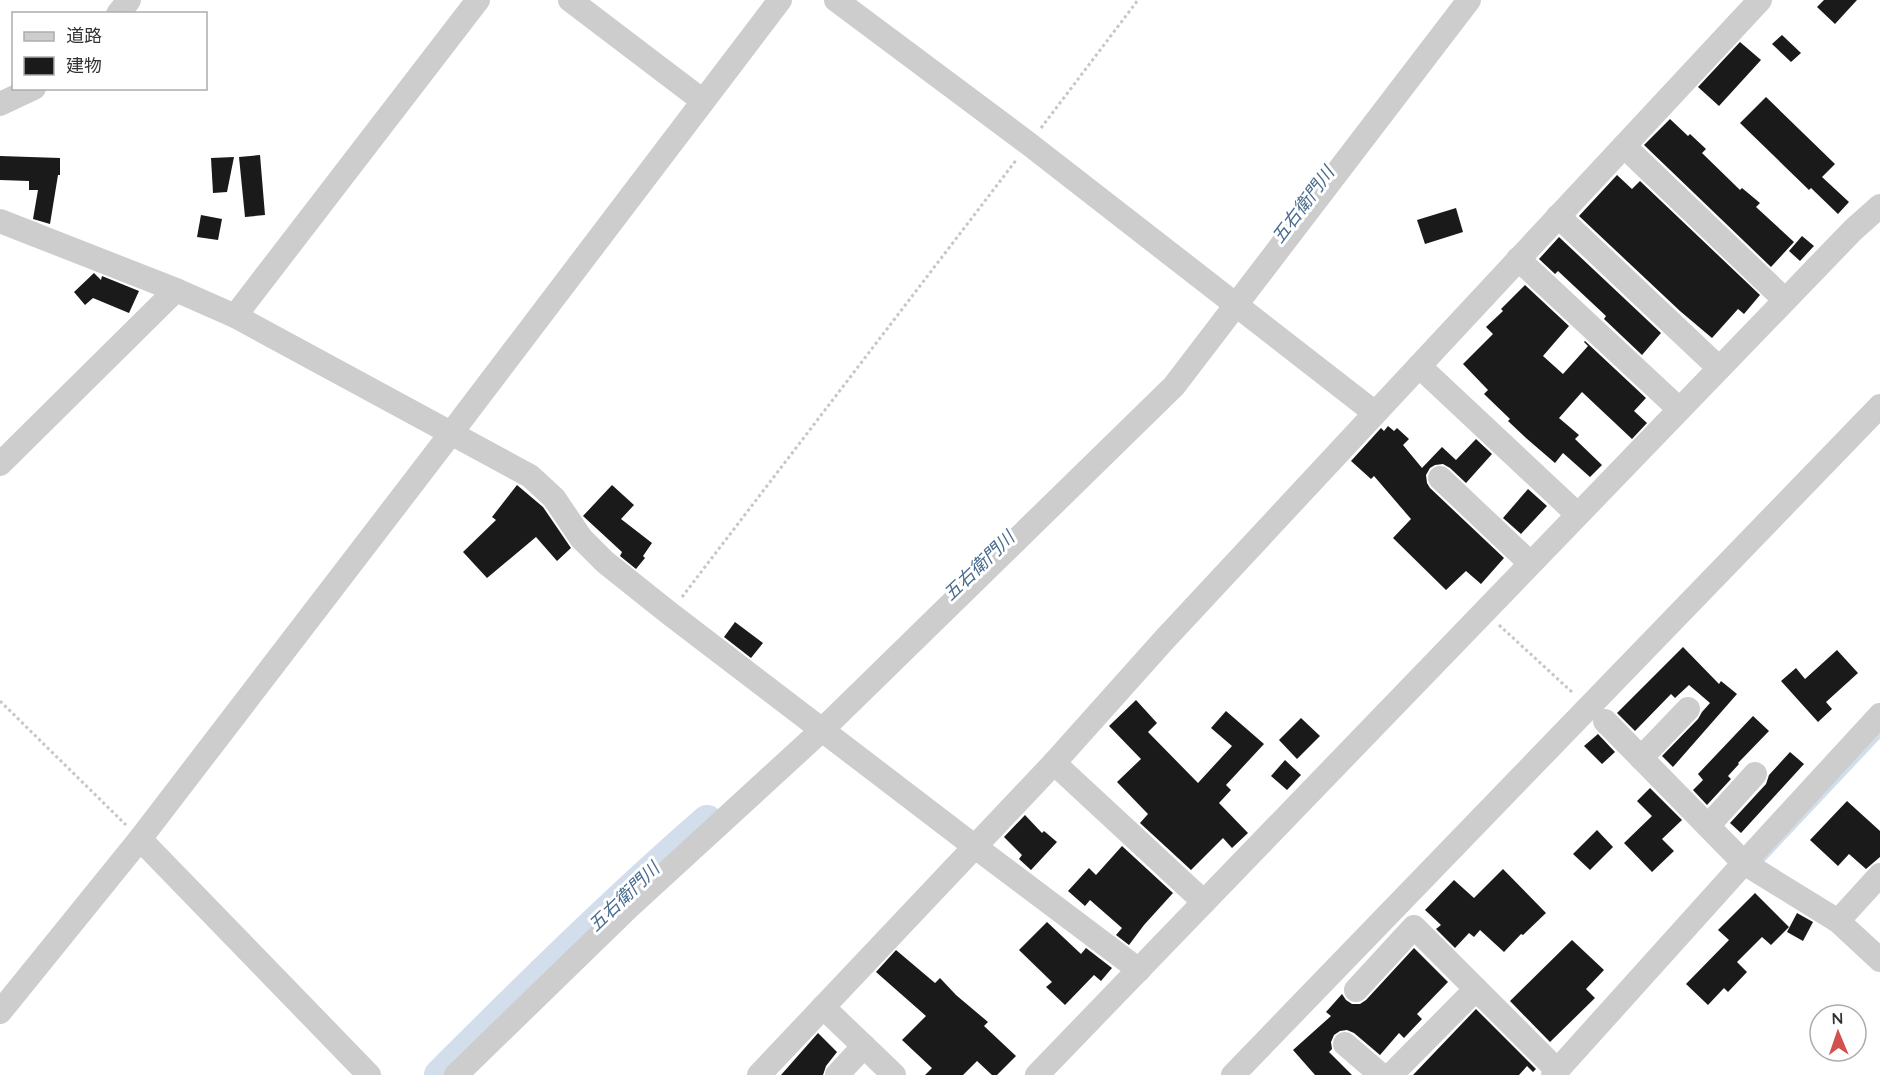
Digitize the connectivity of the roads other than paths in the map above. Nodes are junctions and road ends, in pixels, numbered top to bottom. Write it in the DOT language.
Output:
graph roads {
  1 [pos="129,0"];
  2 [pos="478,0"];
  3 [pos="570,0"];
  4 [pos="780,0"];
  5 [pos="836,0"];
  6 [pos="1469,0"];
  7 [pos="1760,0"];
  8 [pos="120,12"];
  9 [pos="30,90"];
  10 [pos="703,101"];
  11 [pos="0,104"];
  12 [pos="1624,146"];
  13 [pos="1880,206"];
  14 [pos="1558,216"];
  15 [pos="0,221"];
  16 [pos="1518,259"];
  17 [pos="176,290"];
  18 [pos="1785,300"];
  19 [pos="1236,307"];
  20 [pos="235,316"];
  21 [pos="1419,366"];
  22 [pos="1719,368"];
  23 [pos="1880,406"];
  24 [pos="1679,409"];
  25 [pos="1375,413"];
  26 [pos="452,432"];
  27 [pos="0,464"];
  28 [pos="1440,478"];
  29 [pos="1577,514"];
  30 [pos="1530,563"];
  31 [pos="1688,709"];
  32 [pos="1597,714"];
  33 [pos="1880,715"];
  34 [pos="823,729"];
  35 [pos="1641,758"];
  36 [pos="1054,763"];
  37 [pos="1755,774"];
  38 [pos="1708,826"];
  39 [pos="140,839"];
  40 [pos="974,846"];
  41 [pos="1744,862"];
  42 [pos="1880,875"];
  43 [pos="1204,902"];
  44 [pos="1839,921"];
  45 [pos="1880,960"];
  46 [pos="1139,970"];
  47 [pos="1476,989"];
  48 [pos="1356,990"];
  49 [pos="823,1007"];
  50 [pos="0,1012"];
  51 [pos="1345,1044"];
  52 [pos="864,1046"];
  53 [pos="1555,1073"];
  54 [pos="369,1075"];
  55 [pos="456,1075"];
  56 [pos="759,1075"];
  57 [pos="837,1075"];
  58 [pos="894,1075"];
  59 [pos="1037,1075"];
  60 [pos="1233,1075"];
  61 [pos="1381,1075"];
  62 [pos="1391,1075"];
  1 -- 8 [label="street"];
  2 -- 20 [label="street"];
  3 -- 10 [label="street"];
  4 -- 10 [label="street"];
  5 -- 19 [label="street"];
  6 -- 19 [label="street"];
  7 -- 12 [label="street"];
  9 -- 11 [label="street"];
  10 -- 26 [label="street"];
  12 -- 14 [label="street"];
  12 -- 18 [label="street"];
  13 -- 18 [label="street"];
  14 -- 16 [label="street"];
  14 -- 22 [label="street"];
  15 -- 17 [label="street"];
  16 -- 21 [label="street"];
  16 -- 24 [label="street"];
  17 -- 20 [label="street"];
  17 -- 27 [label="street"];
  18 -- 22 [label="street"];
  19 -- 25 [label="street"];
  19 -- 34 [label="street"];
  20 -- 26 [label="street"];
  21 -- 25 [label="street"];
  21 -- 29 [label="street"];
  22 -- 24 [label="street"];
  23 -- 32 [label="street"];
  24 -- 29 [label="street"];
  25 -- 36 [label="street"];
  26 -- 34 [label="street"];
  26 -- 39 [label="street"];
  28 -- 30 [label="street"];
  29 -- 30 [label="street"];
  30 -- 43 [label="street"];
  31 -- 35 [label="street"];
  32 -- 35 [label="street"];
  32 -- 60 [label="street"];
  33 -- 41 [label="street"];
  34 -- 40 [label="street"];
  34 -- 55 [label="street"];
  35 -- 38 [label="street"];
  36 -- 40 [label="street"];
  36 -- 43 [label="street"];
  37 -- 38 [label="street"];
  38 -- 41 [label="street"];
  39 -- 50 [label="street"];
  39 -- 54 [label="street"];
  40 -- 46 [label="street"];
  40 -- 49 [label="street"];
  41 -- 44 [label="street"];
  41 -- 53 [label="street"];
  42 -- 44 [label="street"];
  43 -- 46 [label="street"];
  44 -- 45 [label="street"];
  46 -- 59 [label="street"];
  47 -- 48 [label="street"];
  47 -- 53 [label="street"];
  47 -- 62 [label="street"];
  49 -- 52 [label="street"];
  49 -- 56 [label="street"];
  51 -- 61 [label="street"];
  52 -- 57 [label="street"];
  52 -- 58 [label="street"];
}
